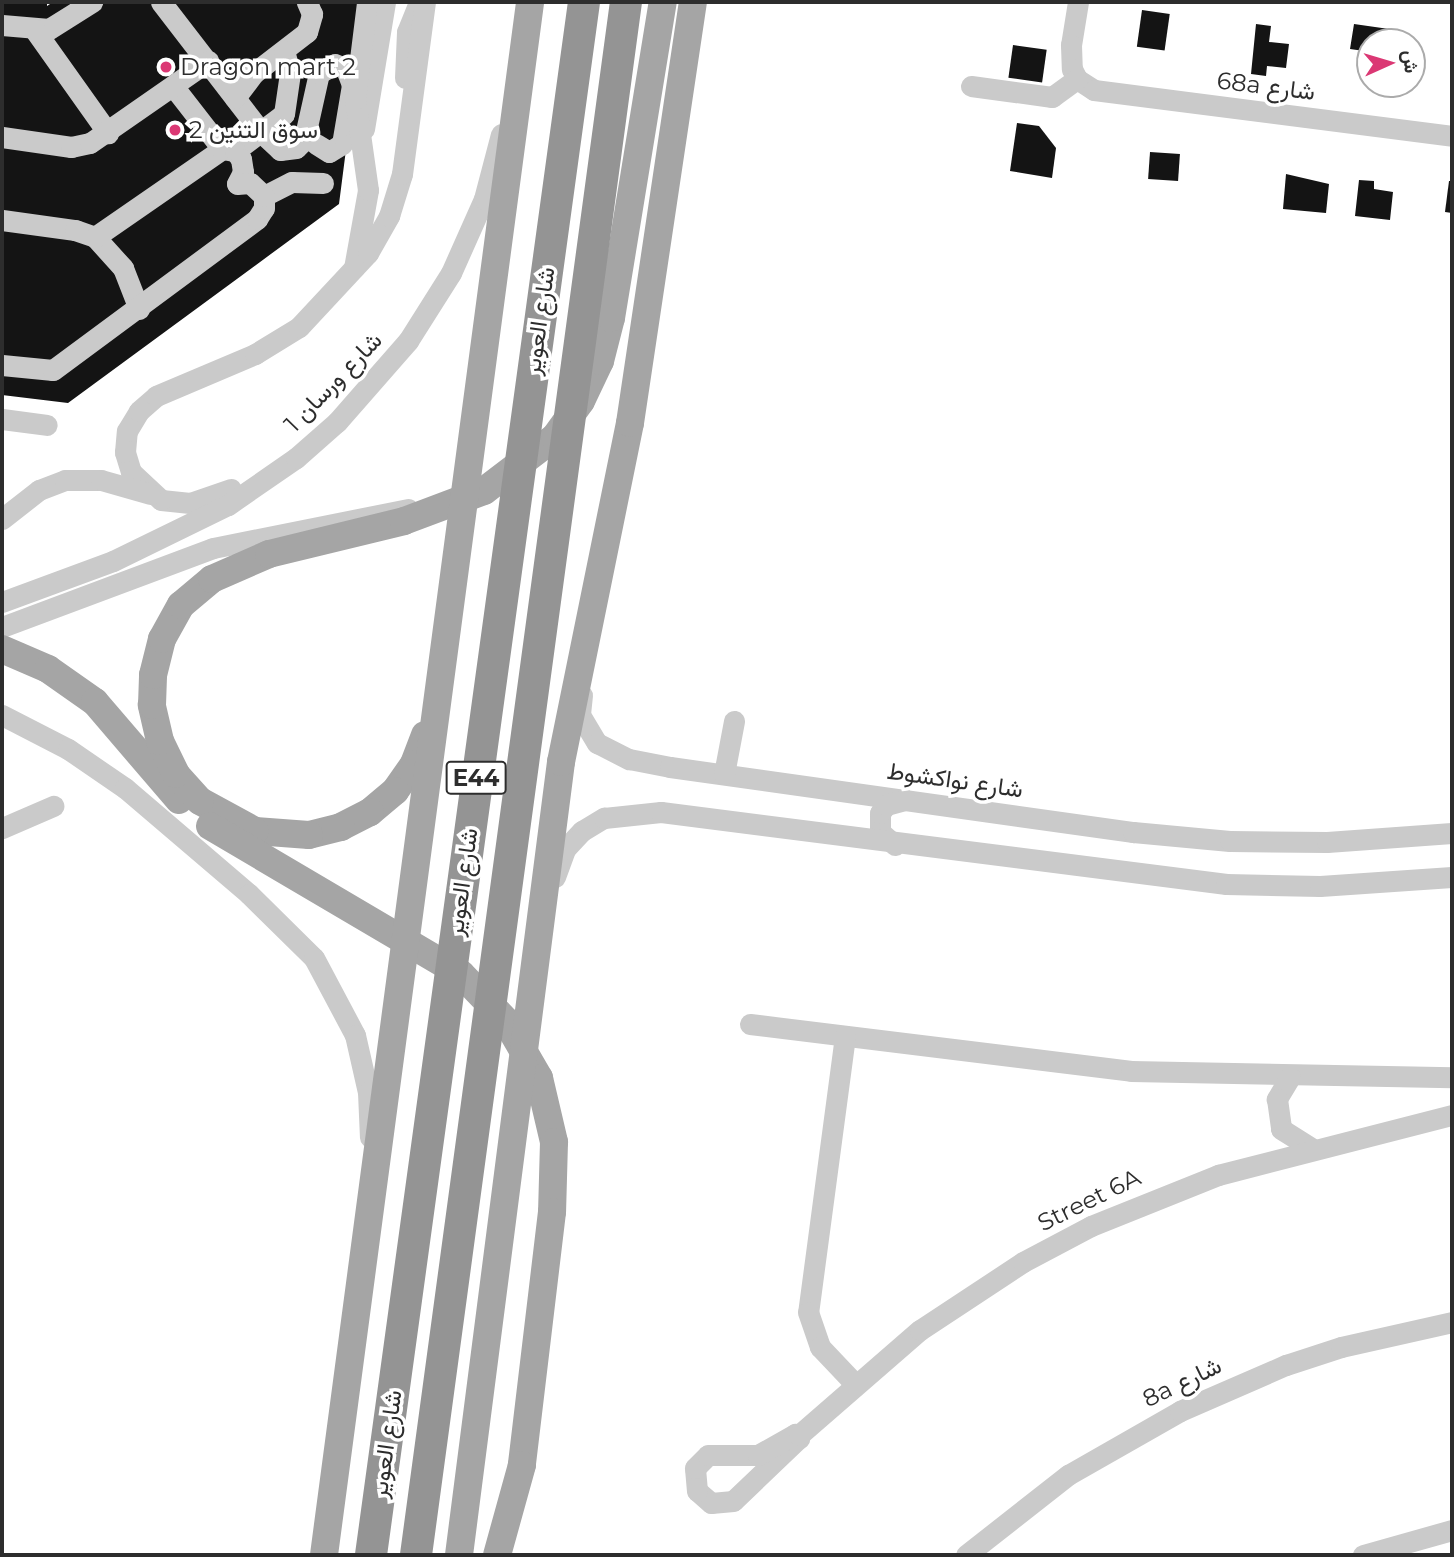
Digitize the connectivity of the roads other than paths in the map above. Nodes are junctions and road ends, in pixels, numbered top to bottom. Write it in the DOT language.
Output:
graph roads {
  1 [pos="92,2"];
  2 [pos="161,2"];
  3 [pos="368,2"];
  4 [pos="385,2"];
  5 [pos="418,2"];
  6 [pos="425,2"];
  7 [pos="530,2"];
  8 [pos="584,2"];
  9 [pos="625,2"];
  10 [pos="663,2"];
  11 [pos="693,2"];
  12 [pos="1078,2"];
  13 [pos="312,4"];
  14 [pos="2,25"];
  15 [pos="34,29"];
  16 [pos="526,37"];
  17 [pos="380,40"];
  18 [pos="405,43"];
  19 [pos="284,51"];
  20 [pos="208,61"];
  21 [pos="1077,79"];
  22 [pos="173,86"];
  23 [pos="971,86"];
  24 [pos="235,98"];
  25 [pos="412,107"];
  26 [pos="108,133"];
  27 [pos="262,133"];
  28 [pos="1452,136"];
  29 [pos="2,137"];
  30 [pos="316,144"];
  31 [pos="360,144"];
  32 [pos="228,150"];
  33 [pos="324,183"];
  34 [pos="264,195"];
  35 [pos="2,219"];
  36 [pos="95,237"];
  37 [pos="353,270"];
  38 [pos="139,309"];
  39 [pos="2,365"];
  40 [pos="2,419"];
  41 [pos="47,425"];
  42 [pos="296,458"];
  43 [pos="152,495"];
  44 [pos="443,506"];
  45 [pos="2,519"];
  46 [pos="2,602"];
  47 [pos="593,607"];
  48 [pos="2,627"];
  49 [pos="2,649"];
  50 [pos="444,661"];
  51 [pos="2,715"];
  52 [pos="734,721"];
  53 [pos="724,774"];
  54 [pos="905,800"];
  55 [pos="53,806"];
  56 [pos="2,828"];
  57 [pos="1452,833"];
  58 [pos="895,845"];
  59 [pos="1452,877"];
  60 [pos="537,965"];
  61 [pos="750,1024"];
  62 [pos="845,1036"];
  63 [pos="1201,1073"];
  64 [pos="1290,1077"];
  65 [pos="1452,1077"];
  66 [pos="1277,1099"];
  67 [pos="1452,1115"];
  68 [pos="1281,1129"];
  69 [pos="1311,1148"];
  70 [pos="1218,1175"];
  71 [pos="360,1287"];
  72 [pos="1452,1322"];
  73 [pos="854,1383"];
  74 [pos="799,1435"];
  75 [pos="1452,1530"];
  76 [pos="324,1555"];
  77 [pos="371,1555"];
  78 [pos="416,1555"];
  79 [pos="460,1555"];
  80 [pos="497,1555"];
  81 [pos="966,1555"];
  82 [pos="1363,1555"];
  1 -- 15 [label="street"];
  2 -- 20 [label="street"];
  3 -- 31 [label="street"];
  4 -- 17 [label="street"];
  5 -- 18 [label="street"];
  6 -- 25 [label="street"];
  7 -- 16 [label="main road"];
  8 -- 77 [label="highway, شارع العوير / E44"];
  9 -- 78 [label="highway, شارع العوير / E44"];
  10 -- 44 [label="main road"];
  11 -- 47 [label="main road"];
  12 -- 21 [label="street"];
  13 -- 19 [label="street"];
  14 -- 15 [label="street"];
  15 -- 26 [label="street"];
  16 -- 42 [label="street, شارع ورسان 1"];
  16 -- 50 [label="main road"];
  17 -- 18 [label="street"];
  17 -- 31 [label="street"];
  18 -- 25 [label="street"];
  19 -- 24 [label="street"];
  19 -- 27 [label="street"];
  20 -- 22 [label="street"];
  20 -- 24 [label="street"];
  21 -- 23 [label="street"];
  21 -- 28 [label="street, 68a شارع"];
  22 -- 26 [label="street"];
  22 -- 32 [label="street"];
  24 -- 27 [label="street"];
  25 -- 37 [label="street"];
  26 -- 29 [label="street"];
  27 -- 30 [label="street"];
  27 -- 32 [label="street"];
  31 -- 37 [label="street"];
  32 -- 34 [label="street"];
  32 -- 36 [label="street"];
  33 -- 34 [label="street"];
  34 -- 38 [label="street"];
  35 -- 36 [label="street"];
  36 -- 38 [label="street"];
  37 -- 43 [label="street"];
  38 -- 39 [label="street"];
  40 -- 41 [label="street"];
  42 -- 43 [label="street"];
  42 -- 46 [label="street, شارع ورسان 1"];
  43 -- 45 [label="street"];
  44 -- 48 [label="street"];
  44 -- 50 [label="main road"];
  47 -- 53 [label="street, شارع نواكشوط"];
  47 -- 60 [label="main road"];
  49 -- 80 [label="main road"];
  50 -- 71 [label="main road"];
  51 -- 71 [label="street"];
  52 -- 53 [label="street"];
  53 -- 54 [label="street, شارع نواكشوط"];
  54 -- 57 [label="street, شارع نواكشوط"];
  54 -- 58 [label="street"];
  55 -- 56 [label="street"];
  58 -- 59 [label="street"];
  58 -- 60 [label="street"];
  60 -- 79 [label="main road"];
  61 -- 62 [label="street"];
  62 -- 63 [label="street"];
  62 -- 73 [label="street"];
  63 -- 64 [label="street"];
  63 -- 66 [label="street"];
  64 -- 65 [label="street"];
  64 -- 66 [label="street"];
  66 -- 68 [label="street"];
  67 -- 69 [label="street, Street 6A"];
  68 -- 69 [label="street"];
  68 -- 70 [label="street"];
  69 -- 70 [label="street, Street 6A"];
  70 -- 73 [label="street, Street 6A"];
  71 -- 76 [label="main road"];
  72 -- 81 [label="street, 8a شارع"];
  73 -- 74 [label="street, Street 6A"];
  74 -- 74 [label="street, Street 6A"];
  75 -- 82 [label="street"];
}
